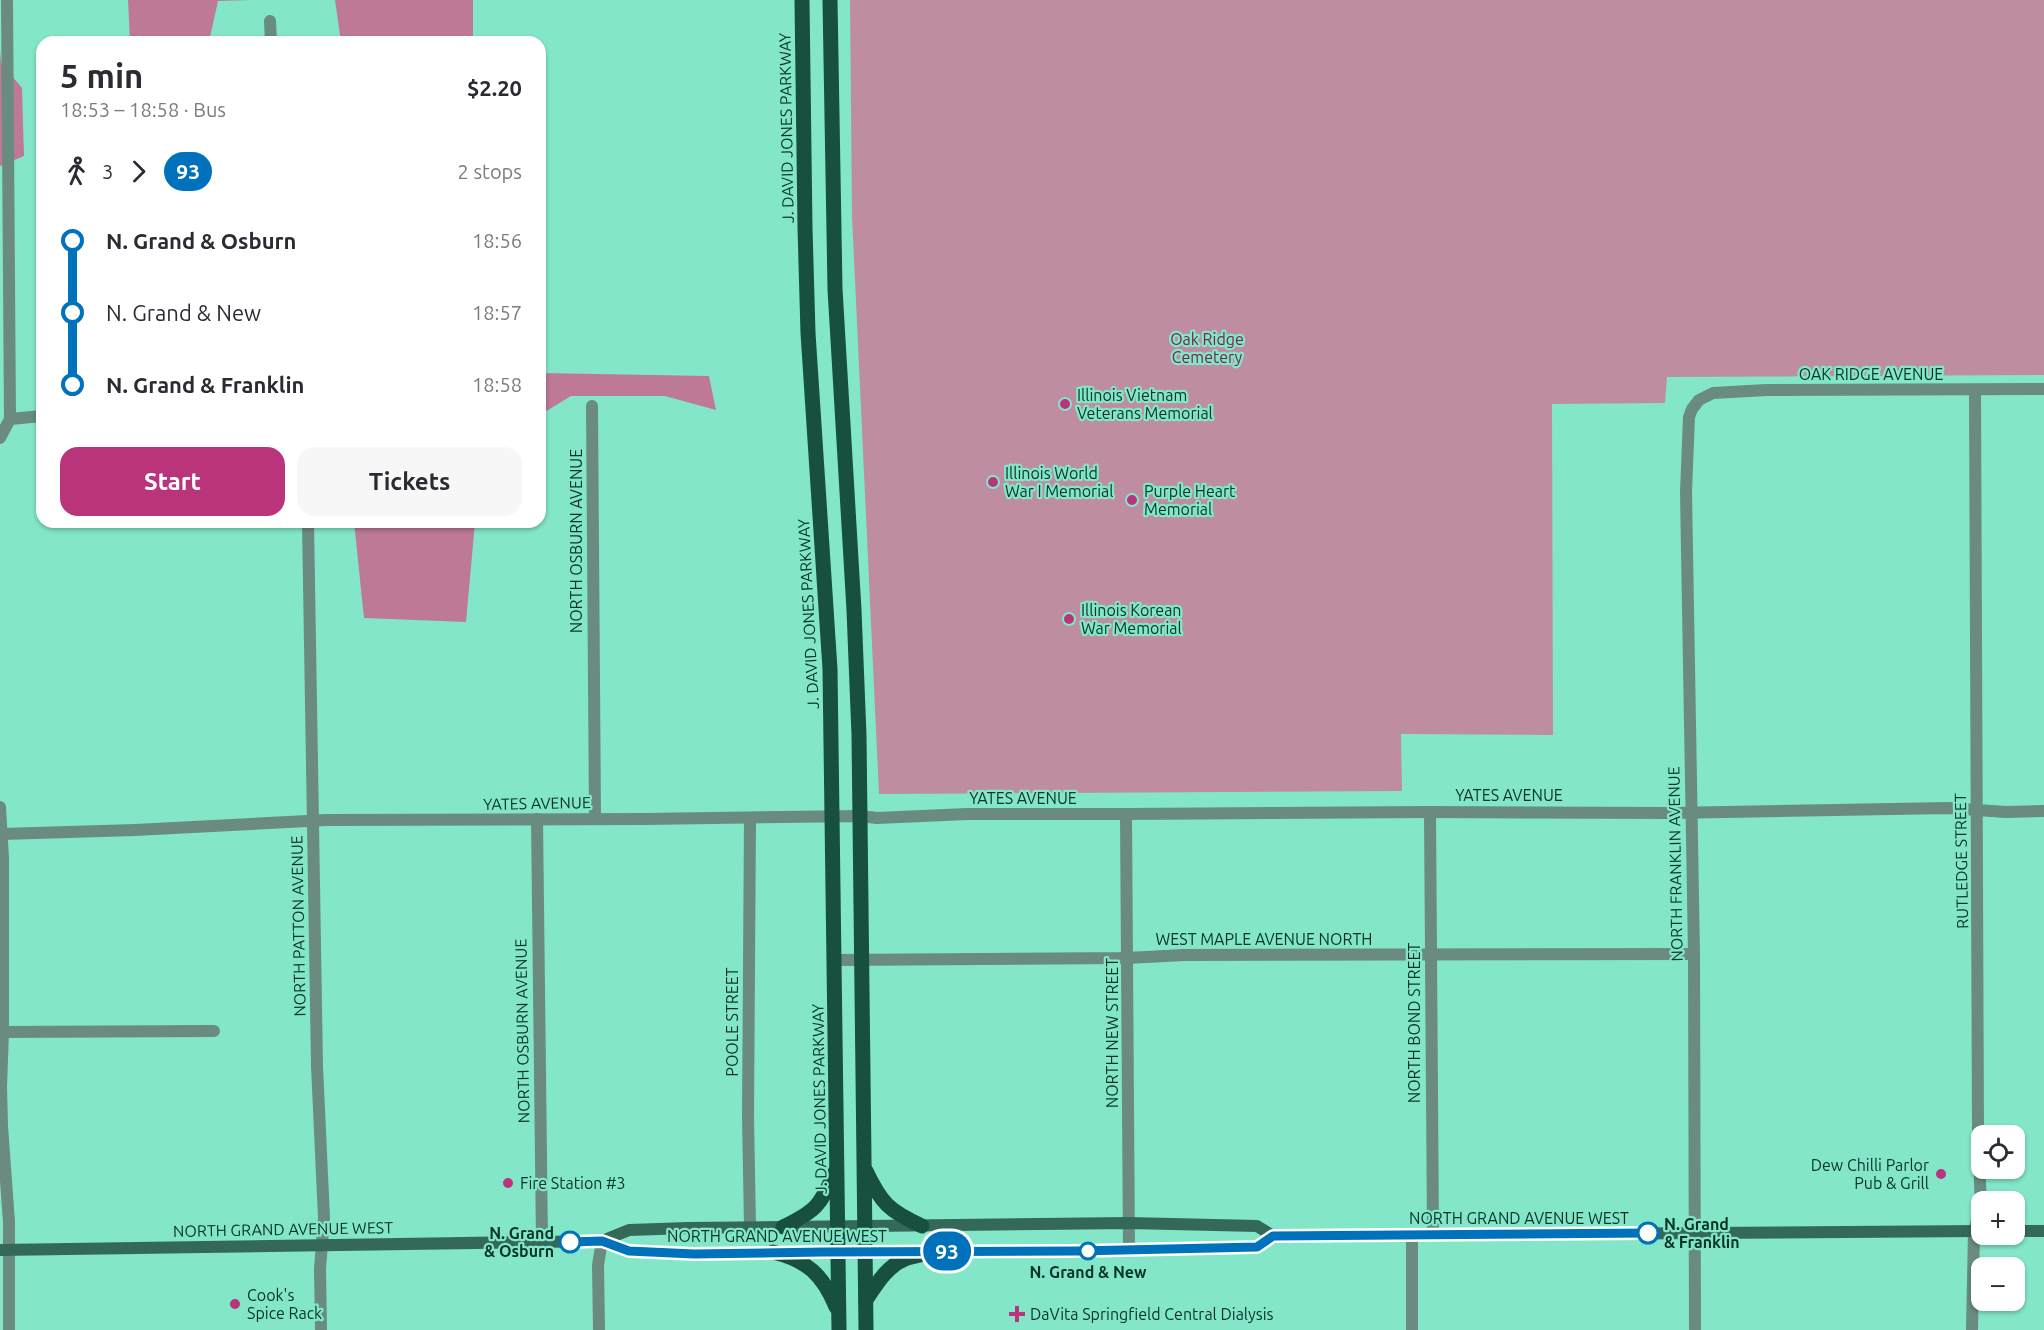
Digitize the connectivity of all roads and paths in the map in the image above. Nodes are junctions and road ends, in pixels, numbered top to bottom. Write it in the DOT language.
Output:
graph roads {
  1 [pos="7,0"];
  2 [pos="802,0"];
  3 [pos="830,0"];
  4 [pos="270,21"];
  5 [pos="271,36"];
  6 [pos="2044,389"];
  7 [pos="1976,390"];
  8 [pos="1699,400"];
  9 [pos="592,406"];
  10 [pos="36,417"];
  11 [pos="10,419"];
  12 [pos="0,438"];
  13 [pos="308,528"];
  14 [pos="0,807"];
  15 [pos="1977,811"];
  16 [pos="2044,811"];
  17 [pos="1430,812"];
  18 [pos="1691,813"];
  19 [pos="1126,814"];
  20 [pos="834,816"];
  21 [pos="860,816"];
  22 [pos="750,818"];
  23 [pos="537,819"];
  24 [pos="595,819"];
  25 [pos="313,821"];
  26 [pos="2,834"];
  27 [pos="1694,954"];
  28 [pos="1430,956"];
  29 [pos="1127,958"];
  30 [pos="835,960"];
  31 [pos="861,960"];
  32 [pos="214,1031"];
  33 [pos="3,1032"];
  34 [pos="864,1165"];
  35 [pos="838,1167"];
  36 [pos="1980,1191"];
  37 [pos="1129,1223"];
  38 [pos="838,1226"];
  39 [pos="865,1226"];
  40 [pos="922,1226"];
  41 [pos="750,1227"];
  42 [pos="783,1227"];
  43 [pos="1971,1231"];
  44 [pos="2025,1231"];
  45 [pos="2044,1231"];
  46 [pos="1694,1233"];
  47 [pos="1412,1235"];
  48 [pos="1432,1235"];
  49 [pos="1273,1236"];
  50 [pos="602,1241"];
  51 [pos="542,1242"];
  52 [pos="322,1245"];
  53 [pos="1977,1245"];
  54 [pos="4,1250"];
  55 [pos="939,1251"];
  56 [pos="1129,1251"];
  57 [pos="774,1252"];
  58 [pos="838,1252"];
  59 [pos="865,1252"];
  60 [pos="866,1300"];
  61 [pos="838,1312"];
  62 [pos="9,1330"];
  63 [pos="321,1330"];
  64 [pos="598,1330"];
  65 [pos="839,1330"];
  66 [pos="866,1330"];
  67 [pos="1412,1330"];
  68 [pos="1695,1330"];
  69 [pos="1972,1330"];
  1 -- 11 [label="street"];
  2 -- 20 [label="main road, J. DAVID JONES PARKWAY"];
  3 -- 21 [label="main road"];
  4 -- 5 [label="street"];
  6 -- 7 [label="street, OAK RIDGE AVENUE"];
  7 -- 8 [label="street, OAK RIDGE AVENUE"];
  7 -- 15 [label="street, RUTLEDGE STREET"];
  8 -- 18 [label="street, NORTH FRANKLIN AVENUE"];
  9 -- 24 [label="street, NORTH OSBURN AVENUE"];
  10 -- 11 [label="street"];
  11 -- 12 [label="street"];
  13 -- 25 [label="street, NORTH PATTON AVENUE"];
  14 -- 26 [label="street"];
  15 -- 16 [label="street, YATES AVENUE"];
  15 -- 18 [label="street, YATES AVENUE"];
  15 -- 36 [label="street, RUTLEDGE STREET"];
  17 -- 18 [label="street, YATES AVENUE"];
  17 -- 19 [label="street, YATES AVENUE"];
  17 -- 28 [label="street, NORTH BOND STREET"];
  18 -- 27 [label="street, NORTH FRANKLIN AVENUE"];
  19 -- 21 [label="street, YATES AVENUE"];
  19 -- 29 [label="street, NORTH NEW STREET"];
  20 -- 21 [label="street, YATES AVENUE"];
  20 -- 22 [label="street, YATES AVENUE"];
  20 -- 30 [label="main road, J. DAVID JONES PARKWAY"];
  21 -- 31 [label="main road"];
  22 -- 24 [label="street, YATES AVENUE"];
  22 -- 41 [label="street, POOLE STREET"];
  23 -- 24 [label="street, YATES AVENUE"];
  23 -- 25 [label="street, YATES AVENUE"];
  23 -- 51 [label="street, NORTH OSBURN AVENUE"];
  25 -- 26 [label="street, YATES AVENUE"];
  25 -- 52 [label="street, NORTH PATTON AVENUE"];
  26 -- 33 [label="street"];
  27 -- 28 [label="street, WEST MAPLE AVENUE NORTH"];
  27 -- 46 [label="street, NORTH FRANKLIN AVENUE"];
  28 -- 29 [label="street, WEST MAPLE AVENUE NORTH"];
  28 -- 48 [label="street, NORTH BOND STREET"];
  29 -- 31 [label="street, WEST MAPLE AVENUE NORTH"];
  29 -- 37 [label="street, NORTH NEW STREET"];
  30 -- 31 [label="street, WEST MAPLE AVENUE NORTH"];
  30 -- 35 [label="main road, J. DAVID JONES PARKWAY"];
  31 -- 34 [label="main road"];
  32 -- 33 [label="street"];
  33 -- 54 [label="street"];
  34 -- 39 [label="main road"];
  34 -- 40 [label="main road"];
  35 -- 38 [label="main road, J. DAVID JONES PARKWAY"];
  35 -- 42 [label="main road"];
  37 -- 40 [label="main road, NORTH GRAND AVENUE WEST"];
  37 -- 49 [label="main road, NORTH GRAND AVENUE WEST"];
  37 -- 56 [label="street, NORTH NEW STREET"];
  38 -- 39 [label="main road, NORTH GRAND AVENUE WEST"];
  38 -- 42 [label="main road, NORTH GRAND AVENUE WEST"];
  38 -- 58 [label="main road, J. DAVID JONES PARKWAY"];
  39 -- 40 [label="main road, NORTH GRAND AVENUE WEST"];
  39 -- 59 [label="main road"];
  41 -- 42 [label="main road, NORTH GRAND AVENUE WEST"];
  41 -- 50 [label="main road, NORTH GRAND AVENUE WEST"];
  43 -- 46 [label="main road, NORTH GRAND AVENUE WEST"];
  44 -- 45 [label="main road"];
  46 -- 48 [label="main road, NORTH GRAND AVENUE WEST"];
  46 -- 68 [label="street, NORTH FRANKLIN AVENUE"];
  47 -- 48 [label="main road, NORTH GRAND AVENUE WEST"];
  47 -- 49 [label="main road, NORTH GRAND AVENUE WEST"];
  47 -- 67 [label="street"];
  49 -- 56 [label="main road, NORTH GRAND AVENUE WEST"];
  50 -- 51 [label="main road, NORTH GRAND AVENUE WEST"];
  50 -- 57 [label="main road, NORTH GRAND AVENUE WEST"];
  50 -- 64 [label="street"];
  51 -- 52 [label="main road, NORTH GRAND AVENUE WEST"];
  52 -- 54 [label="main road, NORTH GRAND AVENUE WEST"];
  52 -- 63 [label="street, NORTH PATTON AVENUE"];
  53 -- 69 [label="street, RUTLEDGE STREET"];
  54 -- 62 [label="street"];
  55 -- 56 [label="main road, NORTH GRAND AVENUE WEST"];
  55 -- 59 [label="main road, NORTH GRAND AVENUE WEST"];
  55 -- 60 [label="main road"];
  57 -- 58 [label="main road, NORTH GRAND AVENUE WEST"];
  57 -- 61 [label="main road"];
  58 -- 59 [label="main road, NORTH GRAND AVENUE WEST"];
  58 -- 61 [label="main road, J. DAVID JONES PARKWAY"];
  59 -- 60 [label="main road"];
  60 -- 66 [label="main road"];
  61 -- 65 [label="main road, J. DAVID JONES PARKWAY"];
}
